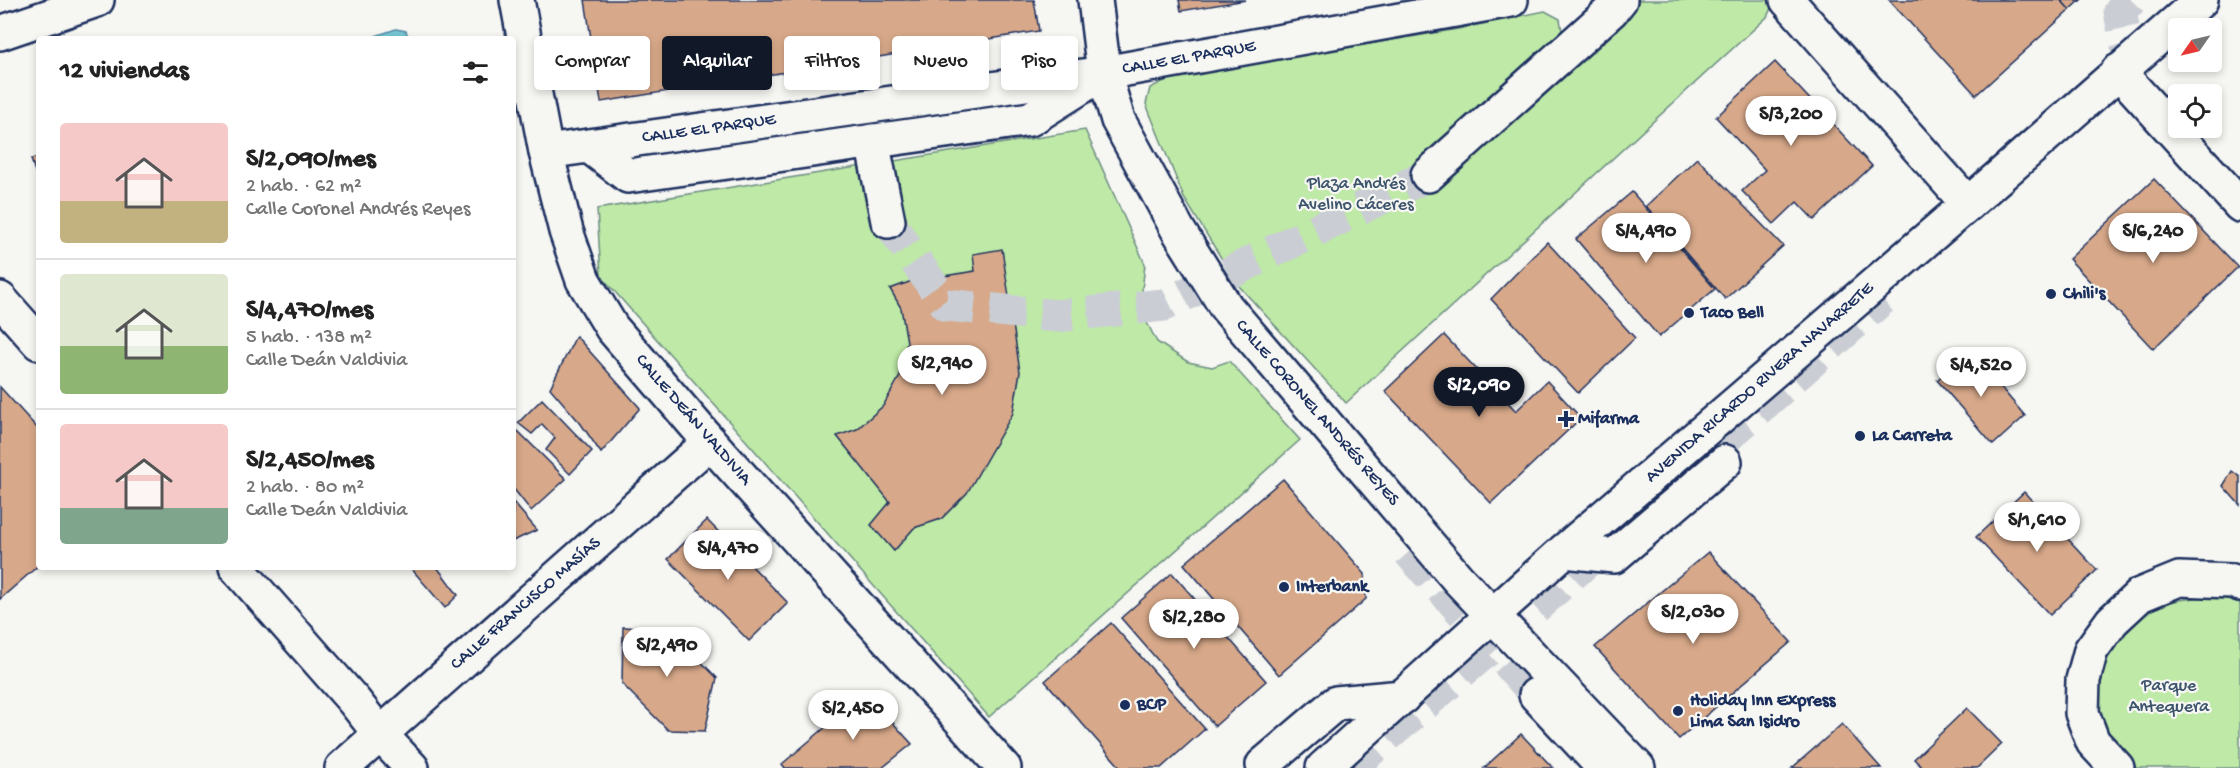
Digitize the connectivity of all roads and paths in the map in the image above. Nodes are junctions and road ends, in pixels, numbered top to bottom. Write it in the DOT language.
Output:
graph roads {
  1 [pos="97,0"];
  2 [pos="517,0"];
  3 [pos="1095,0"];
  4 [pos="1510,0"];
  5 [pos="1620,0"];
  6 [pos="1787,0"];
  7 [pos="2200,0"];
  8 [pos="0,33"];
  9 [pos="2118,71"];
  10 [pos="1104,73"];
  11 [pos="872,141"];
  12 [pos="589,146"];
  13 [pos="546,152"];
  14 [pos="1428,175"];
  15 [pos="1968,204"];
  16 [pos="2240,205"];
  17 [pos="888,221"];
  18 [pos="0,299"];
  19 [pos="36,340"];
  20 [pos="710,442"];
  21 [pos="1342,442"];
  22 [pos="1725,462"];
  23 [pos="1564,551"];
  24 [pos="1409,552"];
  25 [pos="239,570"];
  26 [pos="2240,584"];
  27 [pos="1493,617"];
  28 [pos="1536,695"];
  29 [pos="1403,697"];
  30 [pos="380,734"];
  31 [pos="1263,765"];
  32 [pos="342,768"];
  33 [pos="412,768"];
  34 [pos="1004,768"];
  35 [pos="1323,768"];
  36 [pos="1604,768"];
  37 [pos="1638,768"];
  38 [pos="2117,768"];
  1 -- 8 [label="street"];
  2 -- 13 [label="street, CALLE DEÁN VALDIVIA"];
  3 -- 10 [label="street, CALLE CORONEL ANDRÉS REYES"];
  4 -- 10 [label="street, CALLE EL PARQUE"];
  5 -- 14 [label="street"];
  6 -- 15 [label="street"];
  7 -- 9 [label="street, AVENIDA RICARDO RIVERA NAVARRETE"];
  9 -- 15 [label="street, AVENIDA RICARDO RIVERA NAVARRETE"];
  9 -- 16 [label="street"];
  10 -- 11 [label="street"];
  10 -- 12 [label="street, CALLE EL PARQUE"];
  10 -- 21 [label="street, CALLE CORONEL ANDRÉS REYES"];
  11 -- 12 [label="street"];
  11 -- 17 [label="street"];
  12 -- 13 [label="street, CALLE EL PARQUE"];
  13 -- 20 [label="street, CALLE DEÁN VALDIVIA"];
  15 -- 23 [label="street, AVENIDA RICARDO RIVERA NAVARRETE"];
  18 -- 19 [label="street"];
  20 -- 30 [label="street, CALLE FRANCISCO MASÍAS"];
  20 -- 34 [label="street, CALLE DEÁN VALDIVIA"];
  21 -- 24 [label="street"];
  21 -- 27 [label="street, CALLE CORONEL ANDRÉS REYES"];
  22 -- 23 [label="street"];
  23 -- 27 [label="street, AVENIDA RICARDO RIVERA NAVARRETE"];
  25 -- 30 [label="street"];
  26 -- 38 [label="street"];
  27 -- 29 [label="street, AVENIDA RICARDO RIVERA NAVARRETE"];
  27 -- 37 [label="street, CALLE CORONEL ANDRÉS REYES"];
  28 -- 36 [label="street"];
  29 -- 31 [label="street"];
  29 -- 35 [label="street, AVENIDA RICARDO RIVERA NAVARRETE"];
  30 -- 32 [label="street, CALLE FRANCISCO MASÍAS"];
  30 -- 33 [label="street"];
}
